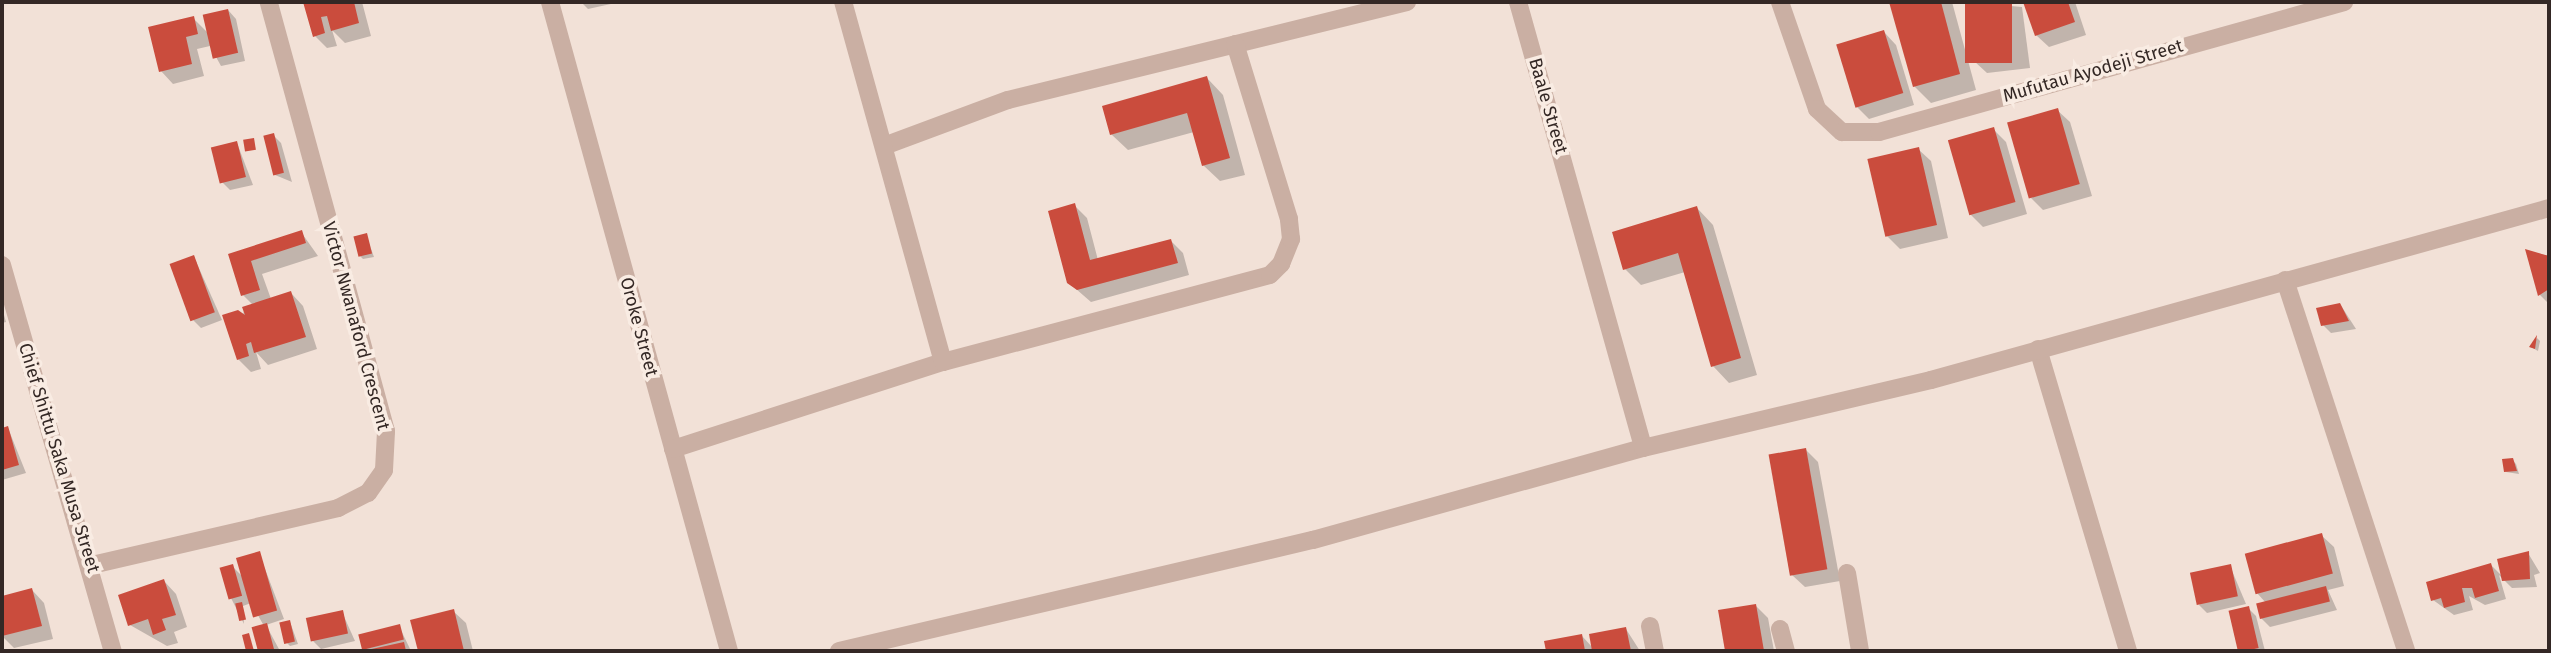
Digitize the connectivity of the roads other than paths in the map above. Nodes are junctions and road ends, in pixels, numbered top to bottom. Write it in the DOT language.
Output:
graph roads {
  1 [pos="268,2"];
  2 [pos="550,2"];
  3 [pos="844,2"];
  4 [pos="1407,2"];
  5 [pos="1518,2"];
  6 [pos="1780,2"];
  7 [pos="2344,2"];
  8 [pos="1235,44"];
  9 [pos="884,146"];
  10 [pos="2549,208"];
  11 [pos="2,265"];
  12 [pos="2285,280"];
  13 [pos="2038,349"];
  14 [pos="943,362"];
  15 [pos="1643,448"];
  16 [pos="673,449"];
  17 [pos="92,565"];
  18 [pos="1847,573"];
  19 [pos="1650,626"];
  20 [pos="1780,629"];
  21 [pos="113,651"];
  22 [pos="729,651"];
  23 [pos="839,651"];
  24 [pos="1655,651"];
  25 [pos="1786,651"];
  26 [pos="1860,651"];
  27 [pos="2128,651"];
  28 [pos="2406,651"];
  1 -- 17 [label="street, Victor Nwanaford Crescent"];
  2 -- 16 [label="street, Oroke Street"];
  3 -- 9 [label="street"];
  4 -- 8 [label="street"];
  5 -- 15 [label="street, Baale Street"];
  6 -- 7 [label="street, Mufutau Ayodeji Street"];
  8 -- 9 [label="street"];
  8 -- 14 [label="street"];
  9 -- 14 [label="street"];
  10 -- 12 [label="street"];
  11 -- 17 [label="street, Chief Shittu Saka Musa Street"];
  12 -- 13 [label="street"];
  12 -- 28 [label="street"];
  13 -- 15 [label="street"];
  13 -- 27 [label="street"];
  14 -- 16 [label="street"];
  15 -- 23 [label="street"];
  16 -- 22 [label="street, Oroke Street"];
  17 -- 21 [label="street, Chief Shittu Saka Musa Street"];
  18 -- 26 [label="street"];
  19 -- 24 [label="street"];
  20 -- 25 [label="street"];
}
